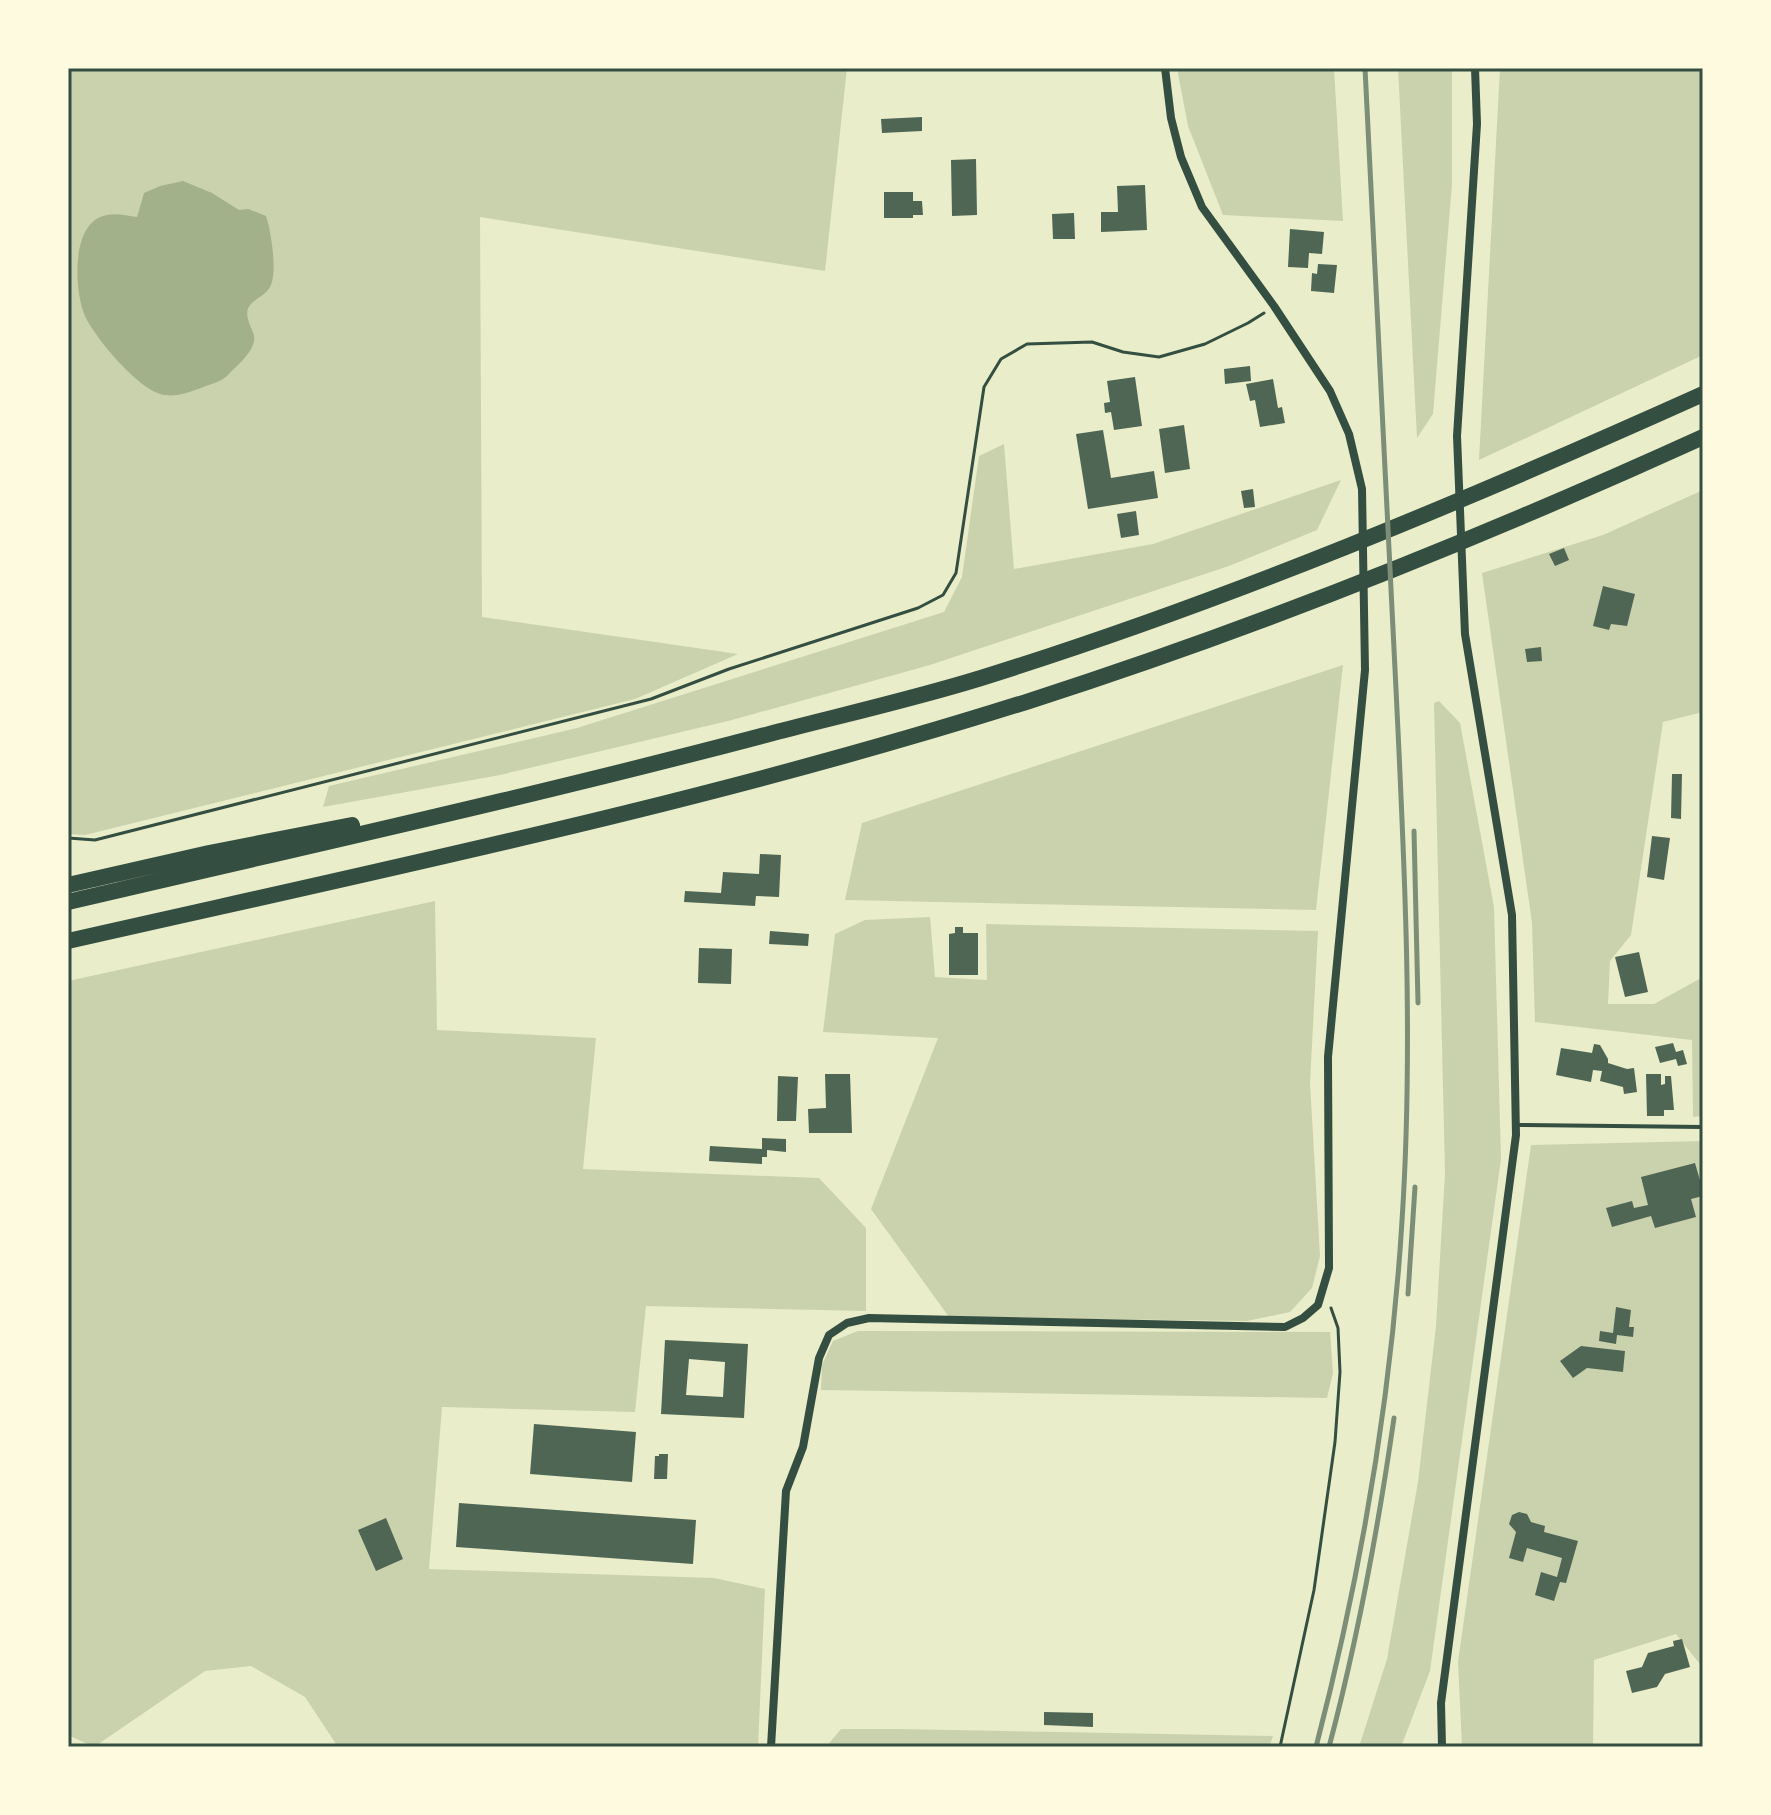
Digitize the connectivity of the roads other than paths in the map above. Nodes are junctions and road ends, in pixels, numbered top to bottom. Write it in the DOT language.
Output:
graph roads {
  1 [pos="1165,68"];
  2 [pos="1475,68"];
  3 [pos="1703,394"];
  4 [pos="1703,437"];
  5 [pos="632,771"];
  6 [pos="68,885"];
  7 [pos="68,902"];
  8 [pos="68,941"];
  9 [pos="1516,1124"];
  10 [pos="1703,1127"];
  11 [pos="771,1747"];
  12 [pos="1442,1747"];
  1 -- 11 [label="street"];
  2 -- 9 [label="street"];
  3 -- 5 [label="highway"];
  4 -- 8 [label="highway"];
  5 -- 6 [label="highway"];
  5 -- 7 [label="highway"];
  9 -- 10 [label="lane"];
  9 -- 12 [label="street"];
}
